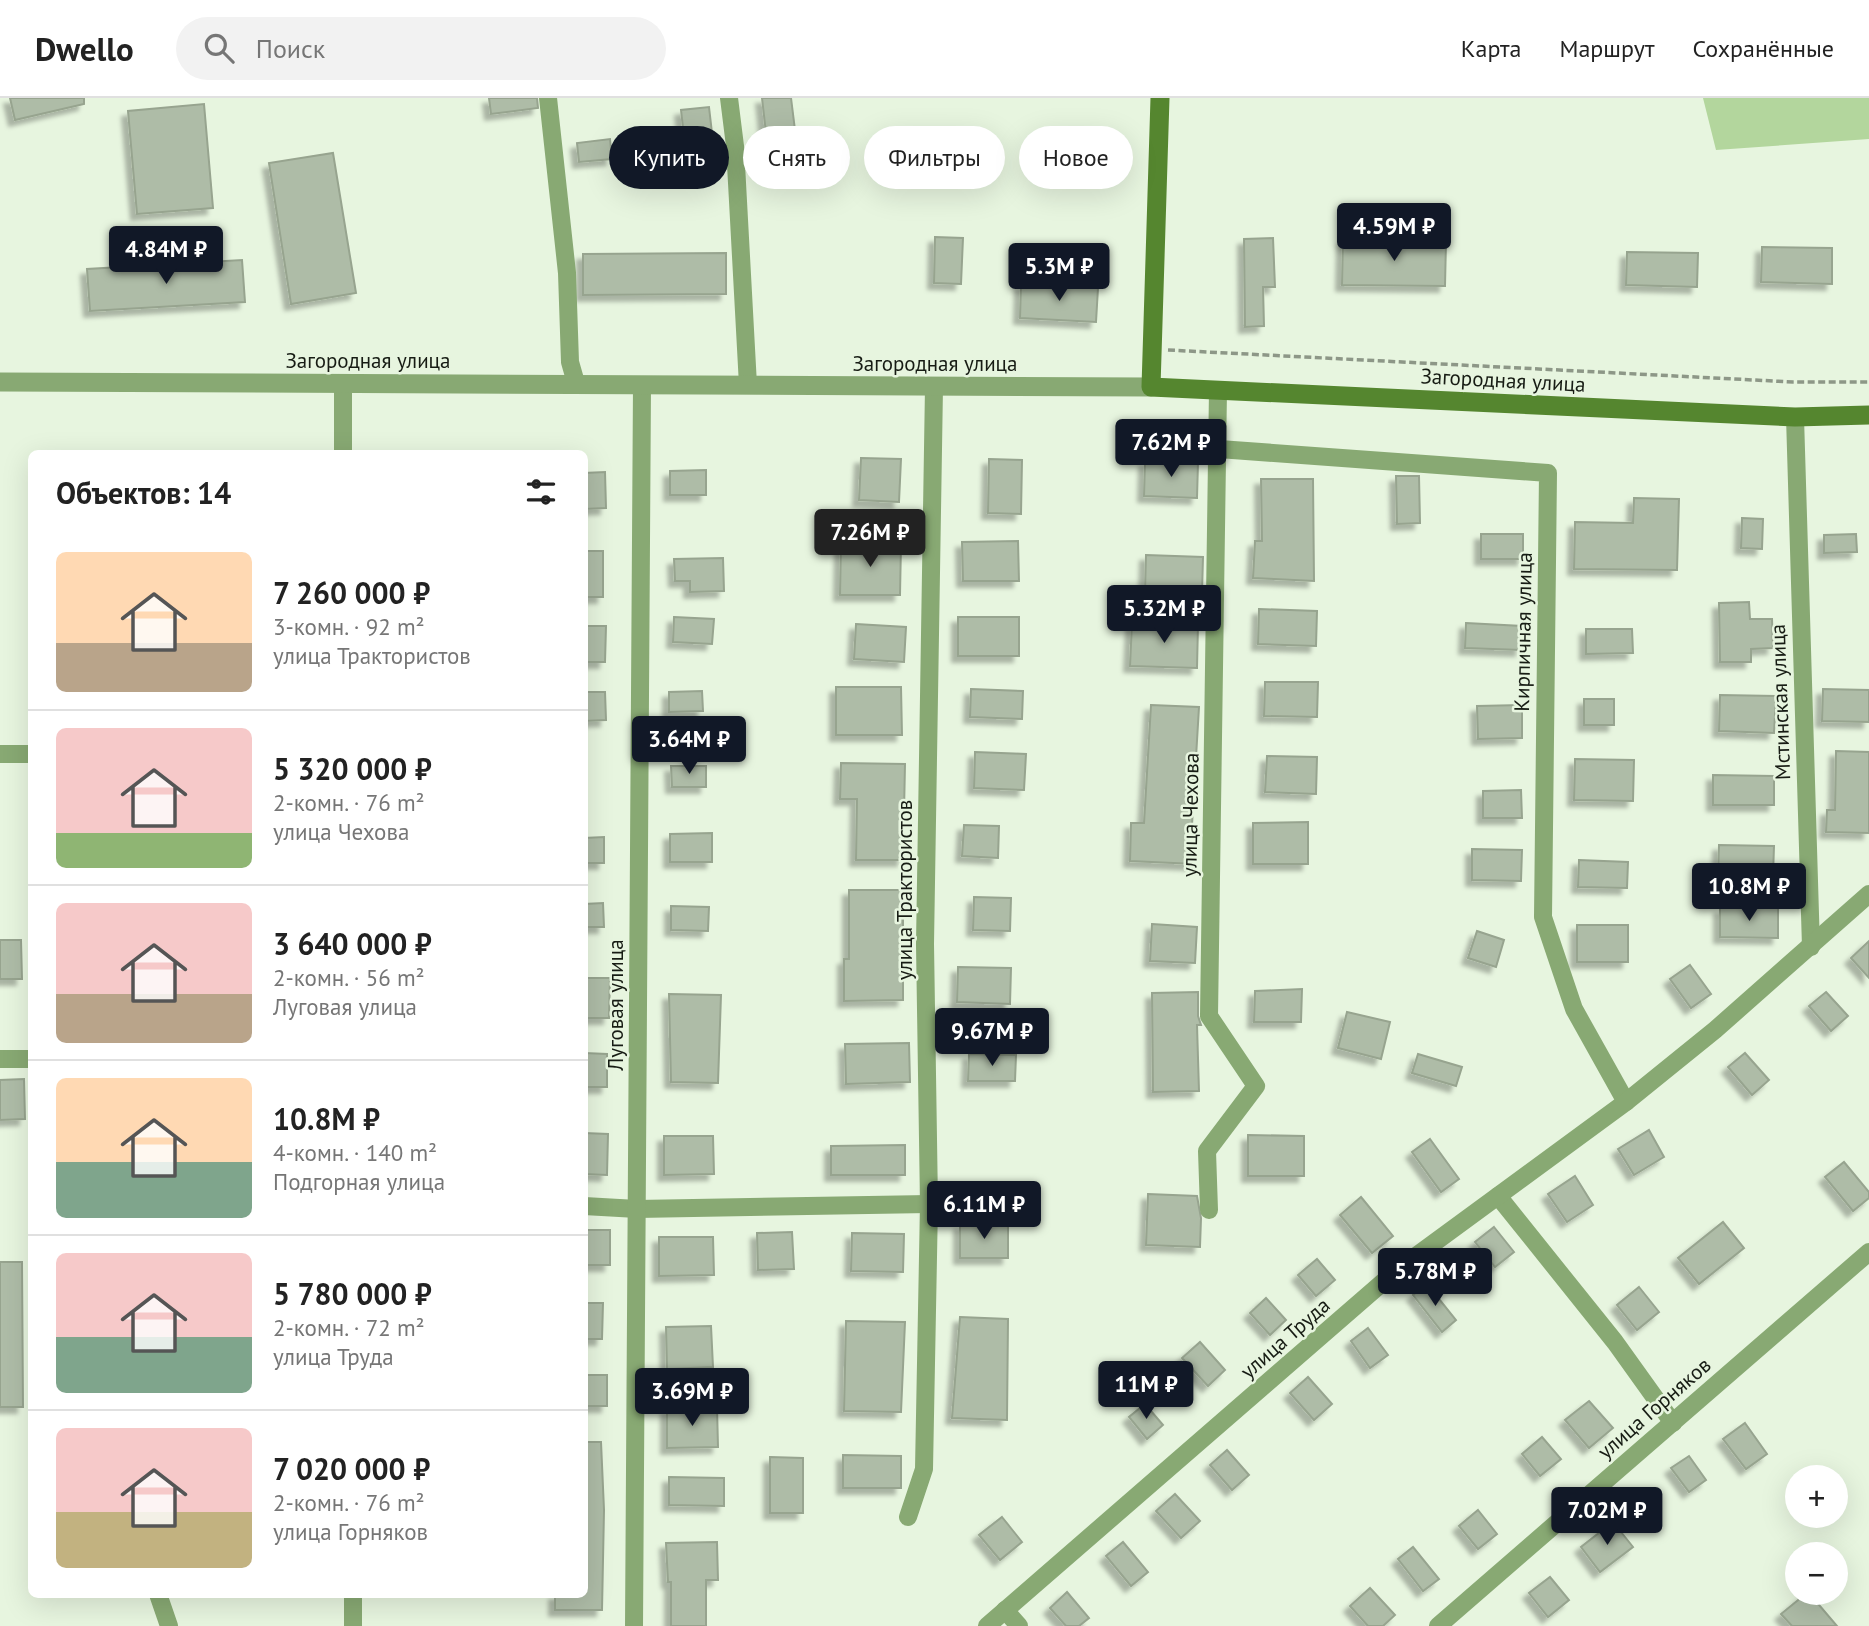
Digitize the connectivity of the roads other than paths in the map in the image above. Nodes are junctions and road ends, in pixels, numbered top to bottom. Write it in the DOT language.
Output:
graph roads {
  1 [pos="548,98"];
  2 [pos="729,98"];
  3 [pos="1160,98"];
  4 [pos="0,382"];
  5 [pos="343,383"];
  6 [pos="576,383"];
  7 [pos="642,384"];
  8 [pos="748,384"];
  9 [pos="934,387"];
  10 [pos="1151,387"];
  11 [pos="1218,390"];
  12 [pos="1869,415"];
  13 [pos="1795,417"];
  14 [pos="1219,449"];
  15 [pos="343,450"];
  16 [pos="0,754"];
  17 [pos="28,754"];
  18 [pos="1869,894"];
  19 [pos="1811,947"];
  20 [pos="0,1059"];
  21 [pos="28,1059"];
  22 [pos="1626,1102"];
  23 [pos="1498,1196"];
  24 [pos="929,1204"];
  25 [pos="588,1206"];
  26 [pos="637,1209"];
  27 [pos="1209,1210"];
  28 [pos="1869,1252"];
  29 [pos="1673,1423"];
  30 [pos="908,1517"];
  31 [pos="159,1598"];
  32 [pos="353,1598"];
  33 [pos="1006,1610"];
  34 [pos="169,1626"];
  35 [pos="353,1626"];
  36 [pos="634,1626"];
  37 [pos="987,1626"];
  38 [pos="1019,1626"];
  39 [pos="1438,1626"];
  1 -- 6 [label="street"];
  2 -- 8 [label="street"];
  3 -- 10 [label="main road"];
  4 -- 5 [label="street, Загородная улица"];
  5 -- 6 [label="street, Загородная улица"];
  5 -- 15 [label="street"];
  6 -- 7 [label="street, Загородная улица"];
  7 -- 8 [label="street, Загородная улица"];
  7 -- 26 [label="street, Луговая улица"];
  8 -- 9 [label="street, Загородная улица"];
  9 -- 10 [label="street, Загородная улица"];
  9 -- 24 [label="street, улица Трактористов"];
  10 -- 11 [label="main road, Загородная улица"];
  11 -- 13 [label="main road, Загородная улица"];
  11 -- 14 [label="street, улица Чехова"];
  12 -- 13 [label="main road, Загородная улица"];
  13 -- 19 [label="street, Мстинская улица"];
  14 -- 22 [label="street, Кирпичная улица"];
  14 -- 27 [label="street, улица Чехова"];
  16 -- 17 [label="street"];
  18 -- 19 [label="street, улица Труда"];
  19 -- 22 [label="street, улица Труда"];
  20 -- 21 [label="street"];
  22 -- 23 [label="street, улица Труда"];
  23 -- 29 [label="street"];
  23 -- 33 [label="street, улица Труда"];
  24 -- 26 [label="street"];
  24 -- 30 [label="street, улица Трактористов"];
  25 -- 26 [label="street"];
  26 -- 36 [label="street, Луговая улица"];
  28 -- 29 [label="street, улица Горняков"];
  29 -- 39 [label="street, улица Горняков"];
  31 -- 34 [label="street"];
  32 -- 35 [label="street"];
  33 -- 37 [label="street, улица Труда"];
  33 -- 38 [label="street"];
}
